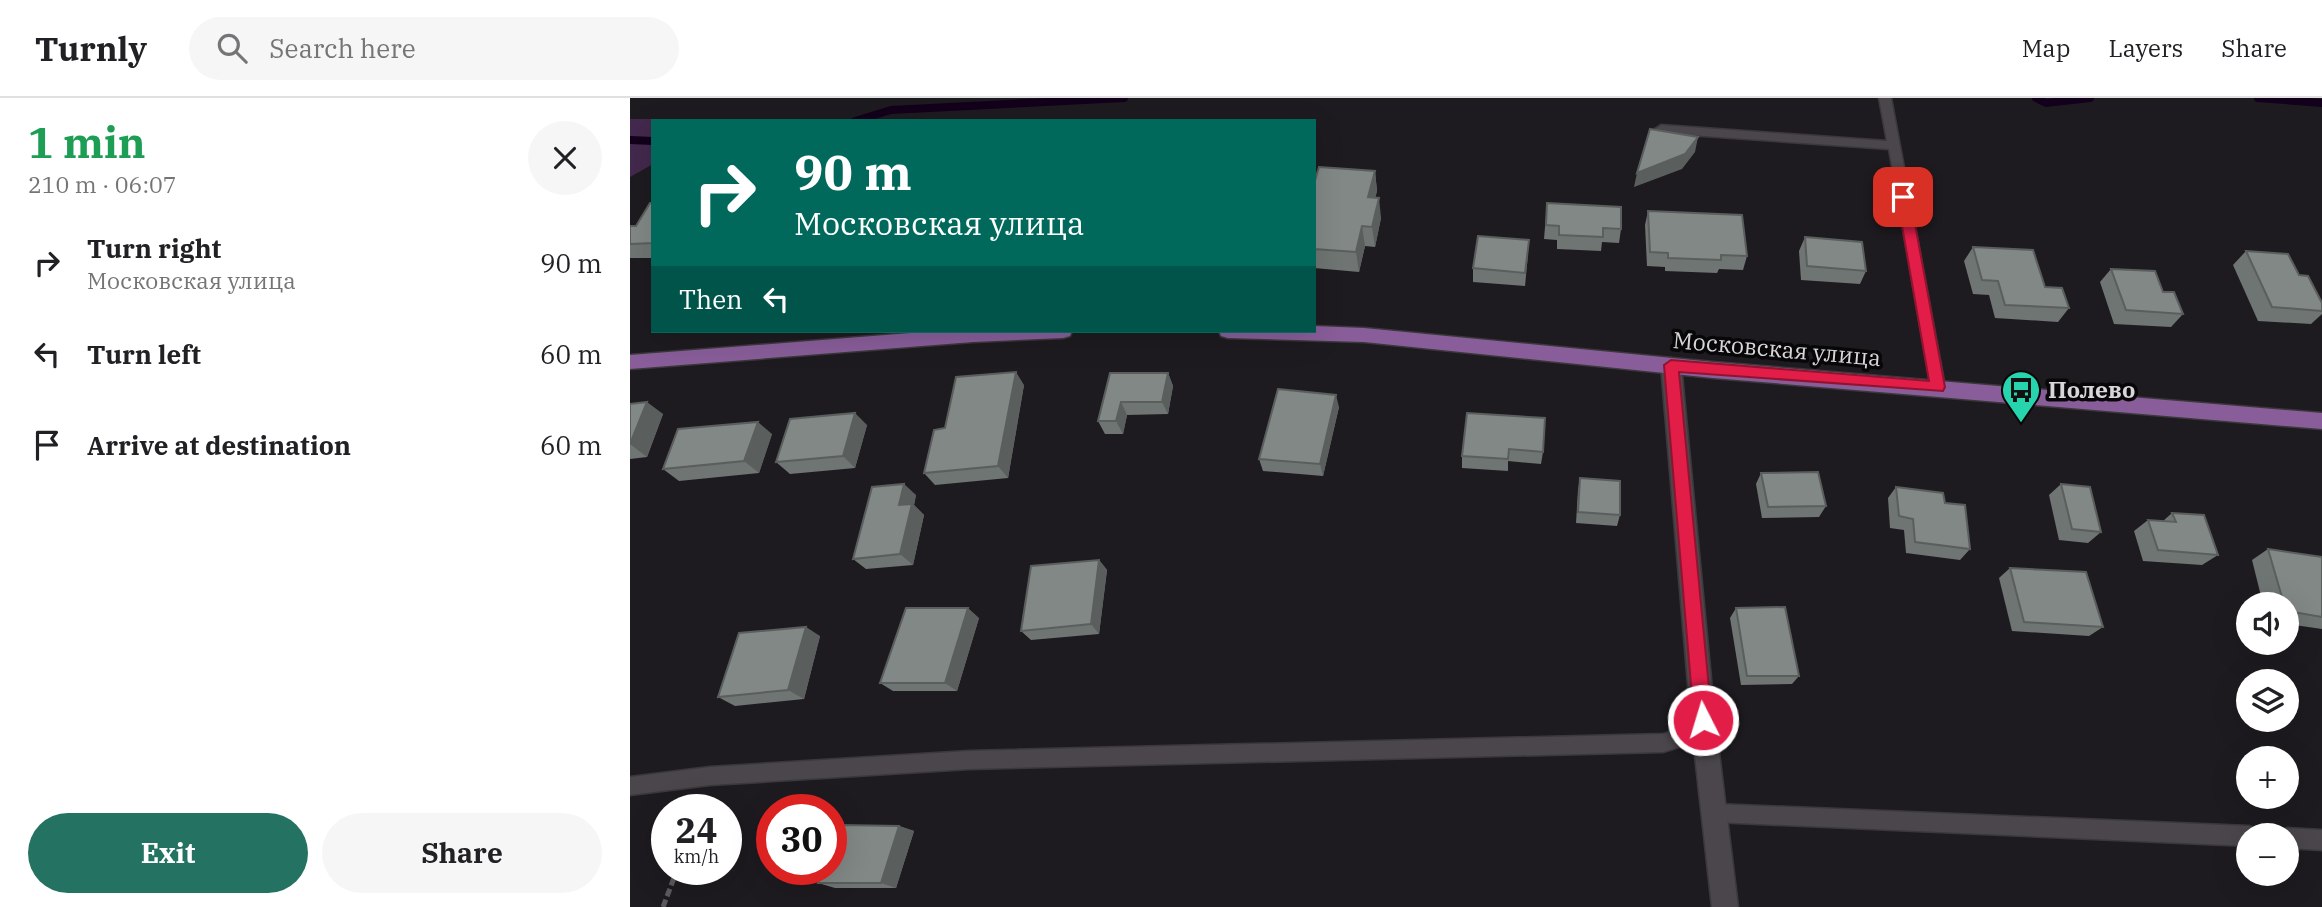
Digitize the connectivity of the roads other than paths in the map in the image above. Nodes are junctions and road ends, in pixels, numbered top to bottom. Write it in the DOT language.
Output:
graph roads {
  1 [pos="1885,98"];
  2 [pos="1661,129"];
  3 [pos="1894,145"];
  4 [pos="1018,333"];
  5 [pos="1296,333"];
  6 [pos="630,362"];
  7 [pos="1671,365"];
  8 [pos="1938,387"];
  9 [pos="2322,421"];
  10 [pos="1703,720"];
  11 [pos="630,786"];
  12 [pos="1716,813"];
  13 [pos="2236,835"];
  14 [pos="2299,839"];
  15 [pos="2322,840"];
  16 [pos="1725,907"];
  1 -- 3 [label="lane"];
  2 -- 3 [label="lane"];
  3 -- 8 [label="lane"];
  4 -- 6 [label="main road"];
  5 -- 7 [label="main road, Московская улица"];
  7 -- 8 [label="main road, Московская улица"];
  7 -- 10 [label="street"];
  8 -- 9 [label="main road, Московская улица"];
  10 -- 11 [label="lane"];
  10 -- 12 [label="street"];
  12 -- 13 [label="lane"];
  12 -- 16 [label="street"];
  14 -- 15 [label="lane"];
}
